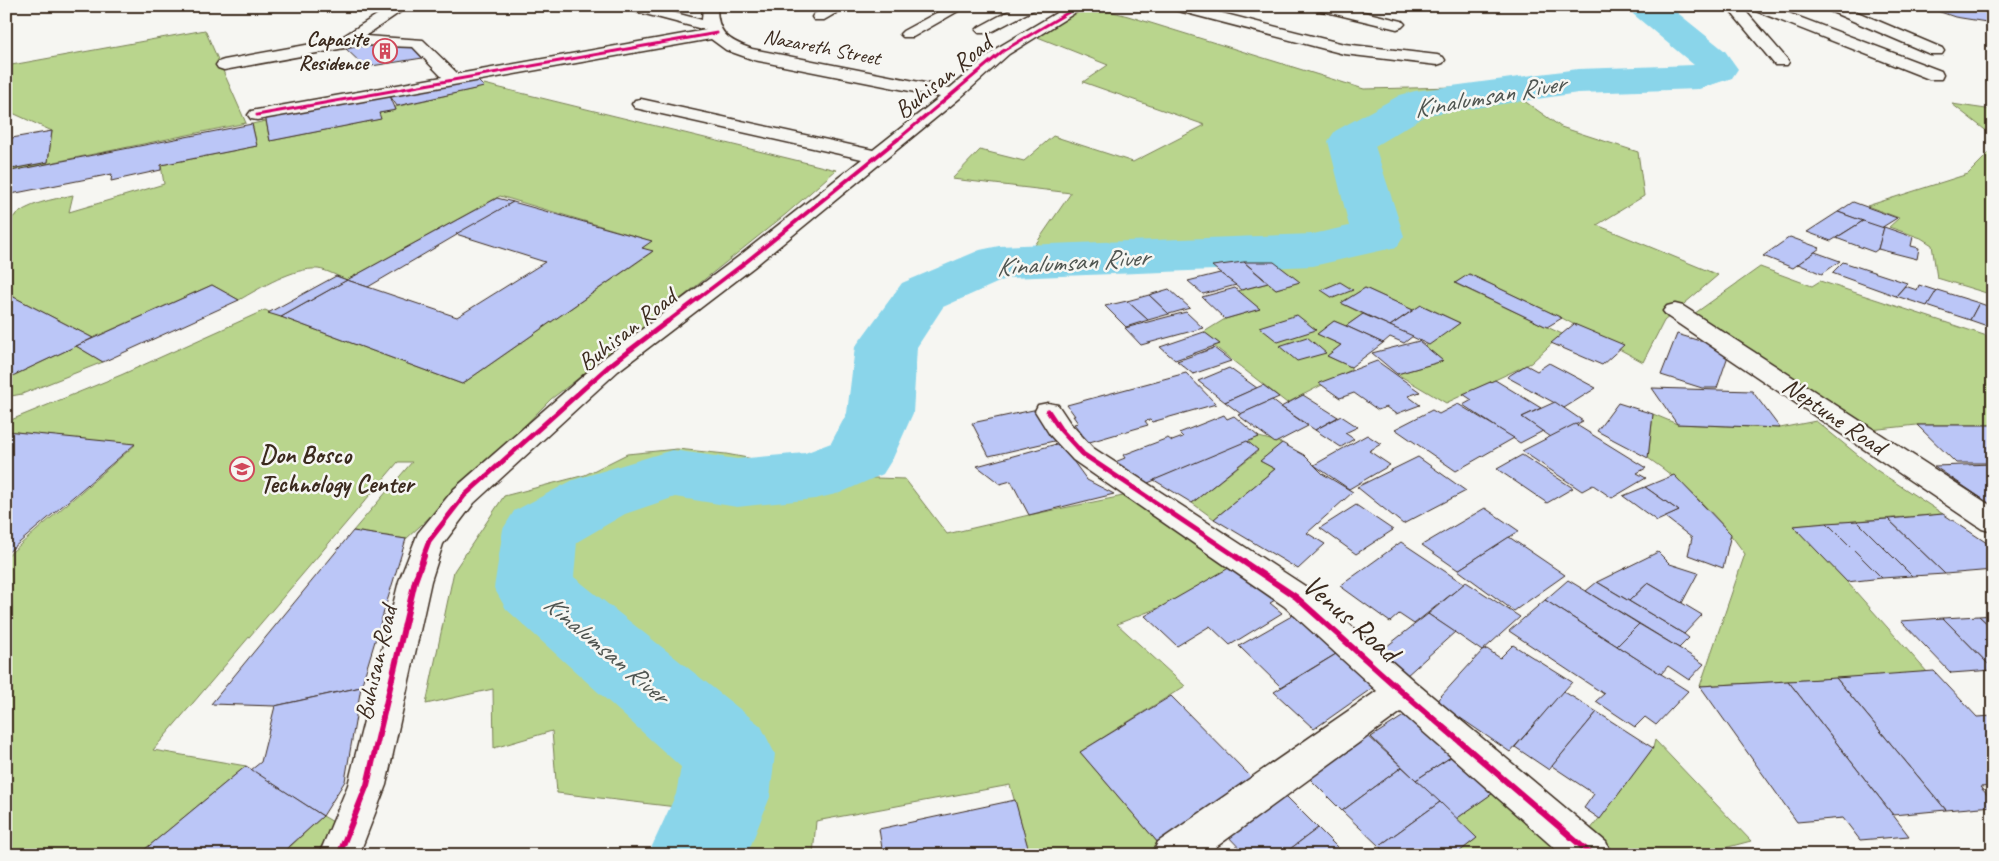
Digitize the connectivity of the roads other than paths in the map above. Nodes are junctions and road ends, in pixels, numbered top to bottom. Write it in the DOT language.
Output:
graph roads {
  1 [pos="402,6"];
  2 [pos="631,6"];
  3 [pos="710,6"];
  4 [pos="841,6"];
  5 [pos="960,6"];
  6 [pos="1030,6"];
  7 [pos="1176,6"];
  8 [pos="1319,6"];
  9 [pos="1733,6"];
  10 [pos="1756,6"];
  11 [pos="1830,6"];
  12 [pos="1073,7"];
  13 [pos="819,17"];
  14 [pos="1397,24"];
  15 [pos="714,30"];
  16 [pos="984,30"];
  17 [pos="908,34"];
  18 [pos="342,44"];
  19 [pos="1936,51"];
  20 [pos="1437,60"];
  21 [pos="1781,62"];
  22 [pos="224,65"];
  23 [pos="1935,74"];
  24 [pos="453,79"];
  25 [pos="954,94"];
  26 [pos="641,104"];
  27 [pos="257,115"];
  28 [pos="875,156"];
  29 [pos="1675,311"];
  30 [pos="1048,411"];
  31 [pos="1993,522"];
  32 [pos="1402,692"];
  33 [pos="339,855"];
  34 [pos="1172,855"];
  35 [pos="1592,855"];
  1 -- 18 [label="street"];
  2 -- 15 [label="street"];
  3 -- 15 [label="street"];
  4 -- 13 [label="street"];
  5 -- 17 [label="street"];
  6 -- 16 [label="street"];
  7 -- 20 [label="street"];
  8 -- 14 [label="street"];
  9 -- 21 [label="street"];
  10 -- 23 [label="street"];
  11 -- 19 [label="street"];
  12 -- 25 [label="street, Buhisan Road"];
  15 -- 24 [label="street"];
  15 -- 25 [label="street, Nazareth Street"];
  18 -- 22 [label="street"];
  18 -- 24 [label="street"];
  24 -- 27 [label="street"];
  25 -- 28 [label="street, Buhisan Road"];
  26 -- 28 [label="street"];
  28 -- 33 [label="street, Buhisan Road"];
  29 -- 31 [label="street, Neptune Road"];
  30 -- 32 [label="street, Venus Road"];
  32 -- 34 [label="street"];
  32 -- 35 [label="street, Venus Road"];
}
